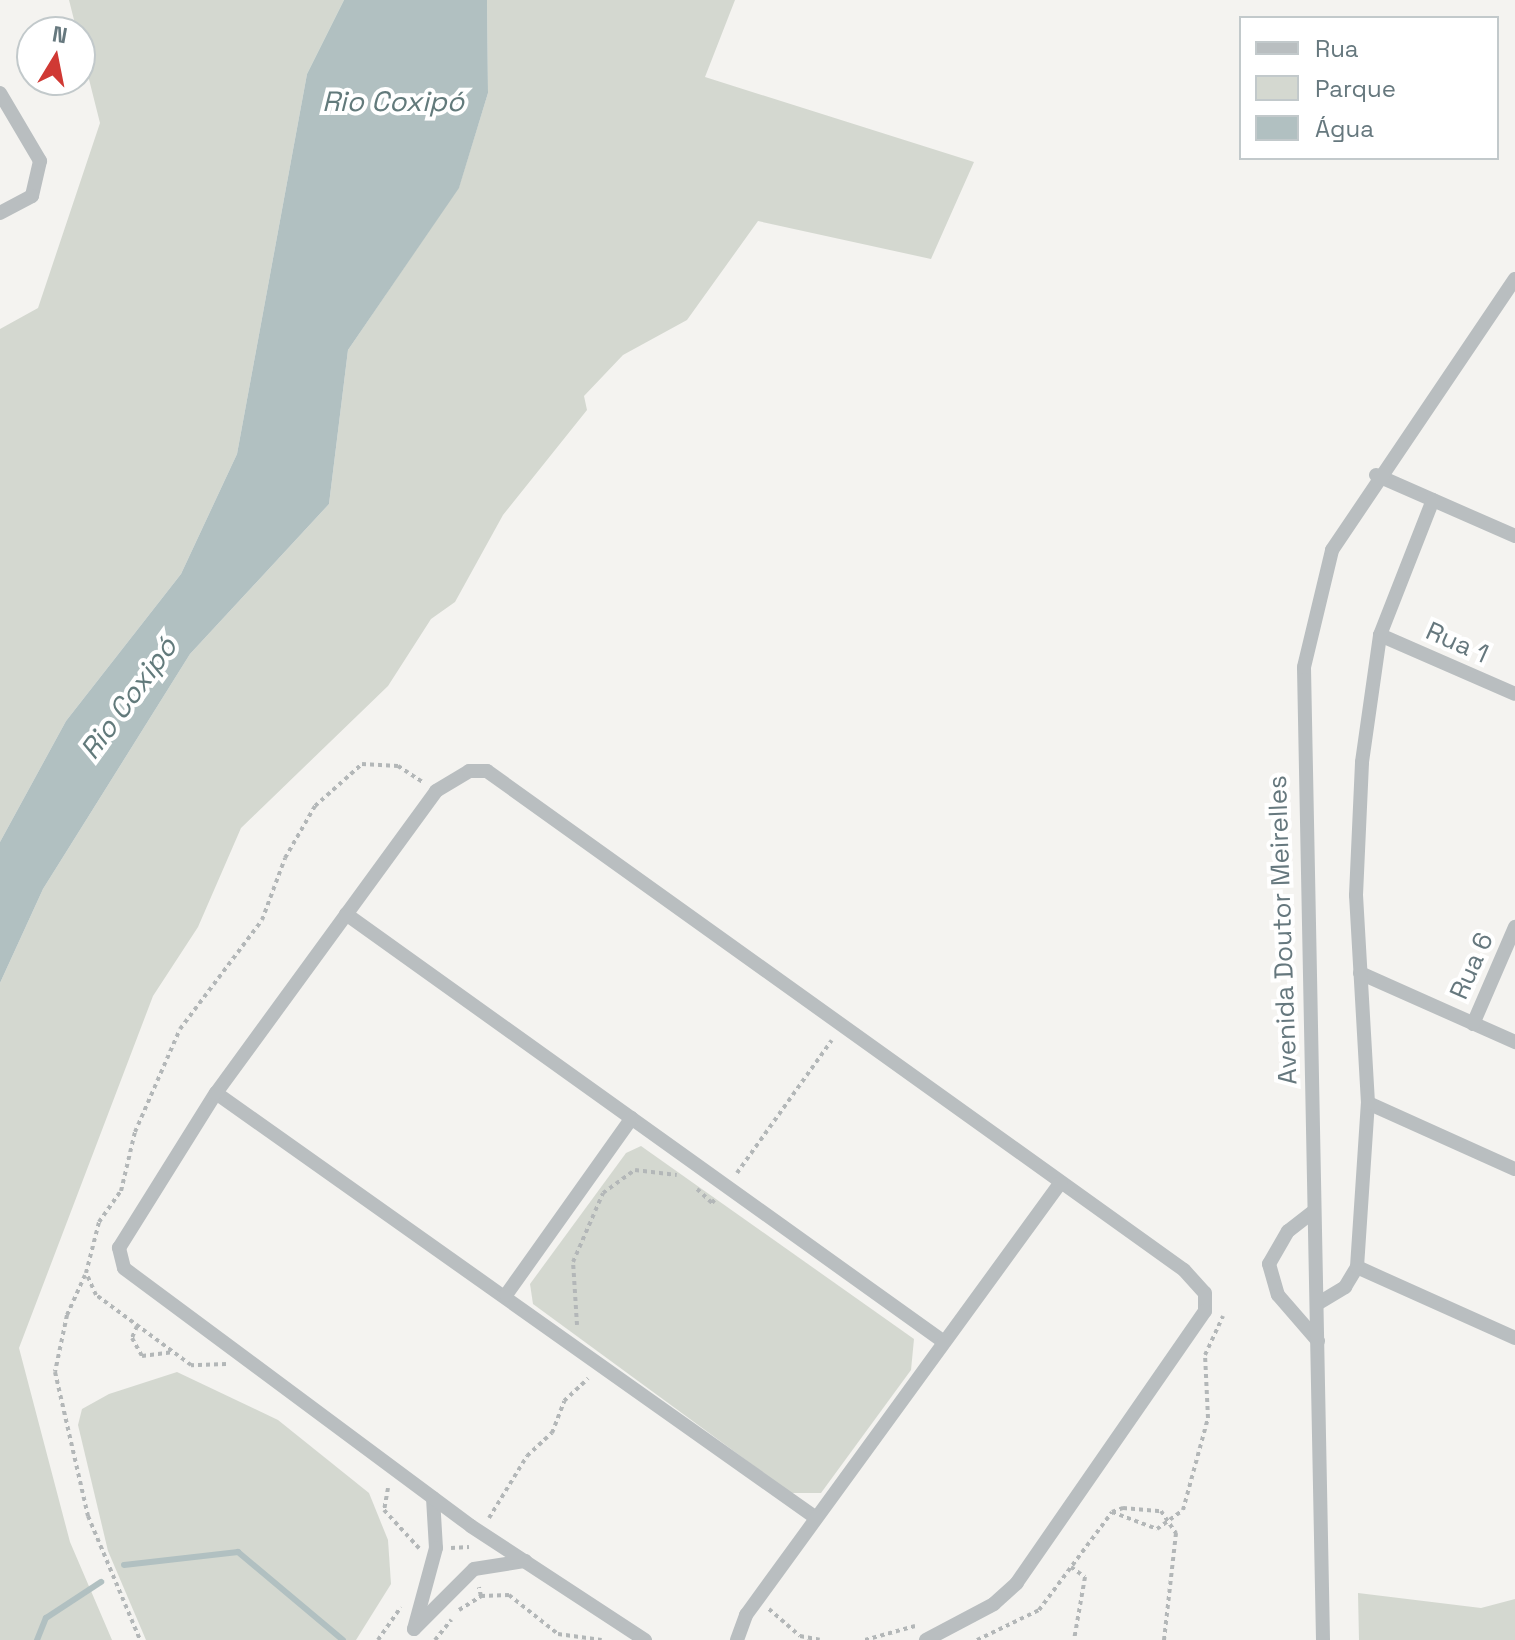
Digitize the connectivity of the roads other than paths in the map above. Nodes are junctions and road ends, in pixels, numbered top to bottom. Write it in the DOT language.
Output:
graph roads {
  1 [pos="0,93"];
  2 [pos="0,213"];
  3 [pos="1515,279"];
  4 [pos="1376,475"];
  5 [pos="1433,500"];
  6 [pos="1515,536"];
  7 [pos="1380,635"];
  8 [pos="1515,694"];
  9 [pos="346,914"];
  10 [pos="1515,927"];
  11 [pos="1360,973"];
  12 [pos="1473,1024"];
  13 [pos="1515,1042"];
  14 [pos="216,1093"];
  15 [pos="1368,1103"];
  16 [pos="632,1118"];
  17 [pos="1515,1169"];
  18 [pos="1061,1182"];
  19 [pos="1314,1211"];
  20 [pos="1357,1267"];
  21 [pos="506,1295"];
  22 [pos="1317,1304"];
  23 [pos="1515,1338"];
  24 [pos="1318,1341"];
  25 [pos="944,1342"];
  26 [pos="433,1498"];
  27 [pos="816,1518"];
  28 [pos="525,1561"];
  29 [pos="411,1635"];
  30 [pos="645,1640"];
  31 [pos="737,1640"];
  32 [pos="926,1640"];
  33 [pos="1323,1640"];
  1 -- 2 [label="street"];
  3 -- 4 [label="street, Avenida Doutor Meirelles"];
  4 -- 5 [label="street"];
  4 -- 19 [label="street, Avenida Doutor Meirelles"];
  5 -- 6 [label="street"];
  5 -- 7 [label="street"];
  7 -- 8 [label="street, Rua 1"];
  7 -- 11 [label="street"];
  9 -- 14 [label="street"];
  9 -- 16 [label="street"];
  9 -- 18 [label="street"];
  10 -- 12 [label="street, Rua 6"];
  11 -- 12 [label="street"];
  11 -- 15 [label="street"];
  12 -- 13 [label="street"];
  14 -- 21 [label="street"];
  14 -- 26 [label="street"];
  15 -- 17 [label="street"];
  15 -- 20 [label="street"];
  16 -- 21 [label="street"];
  16 -- 25 [label="street"];
  18 -- 25 [label="street"];
  18 -- 32 [label="street"];
  19 -- 22 [label="street, Avenida Doutor Meirelles"];
  19 -- 24 [label="street"];
  20 -- 22 [label="street"];
  20 -- 23 [label="street"];
  21 -- 27 [label="street"];
  22 -- 24 [label="street, Avenida Doutor Meirelles"];
  24 -- 33 [label="street, Avenida Doutor Meirelles"];
  25 -- 27 [label="street"];
  26 -- 28 [label="street"];
  26 -- 29 [label="street"];
  27 -- 31 [label="street"];
  28 -- 29 [label="street"];
  28 -- 30 [label="street"];
}
